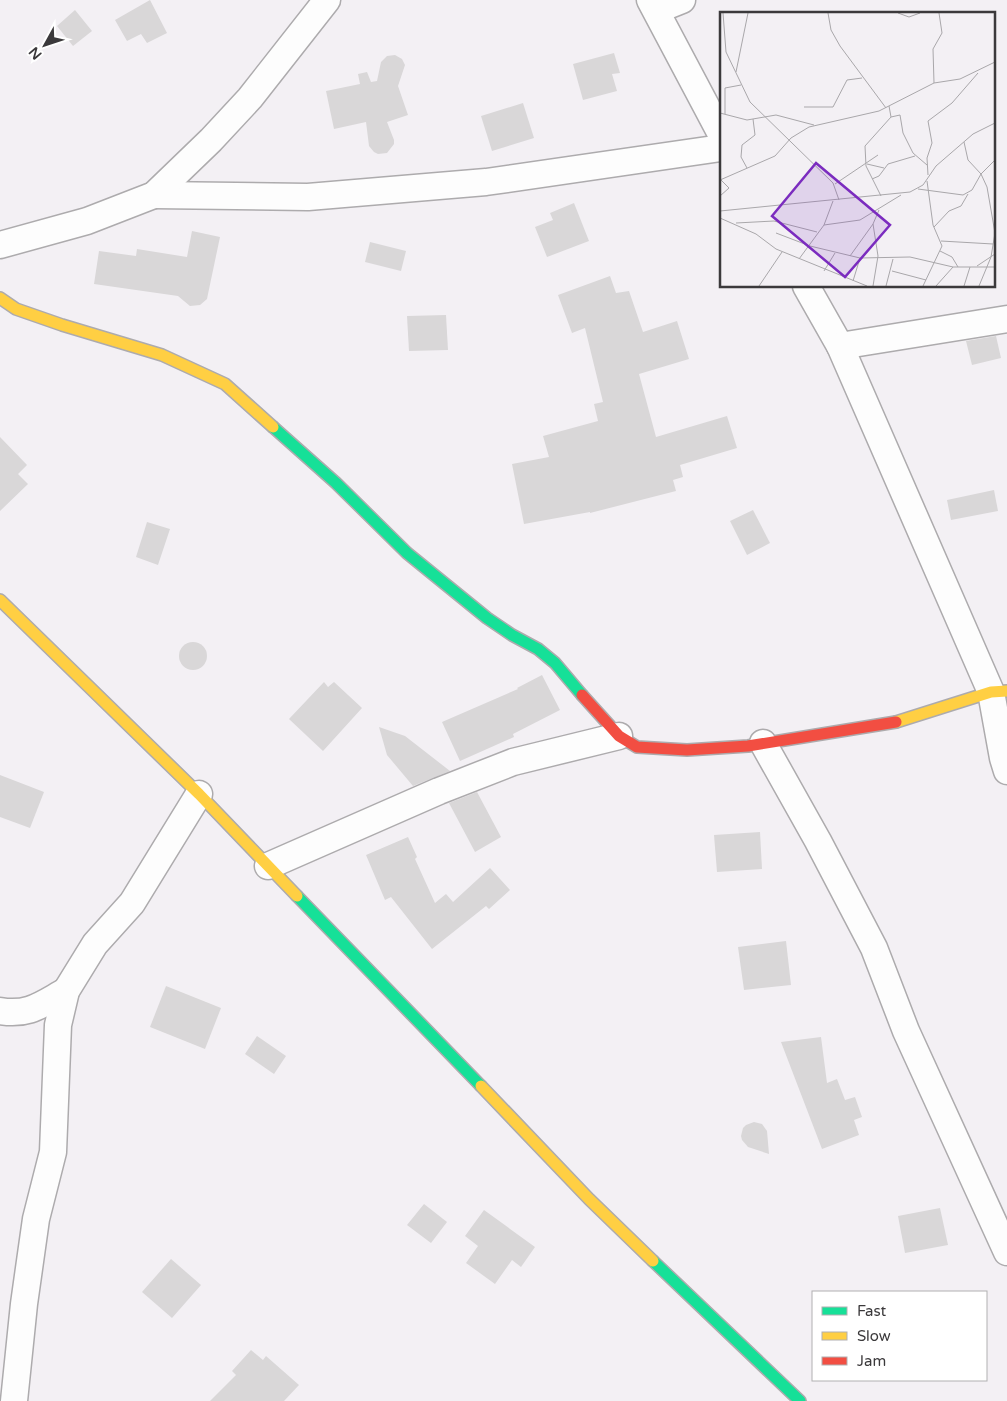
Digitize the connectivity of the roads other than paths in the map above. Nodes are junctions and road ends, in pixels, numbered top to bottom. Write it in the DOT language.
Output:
graph roads {
  1 [pos="326,0"];
  2 [pos="682,0"];
  3 [pos="653,5"];
  4 [pos="720,132"];
  5 [pos="720,148"];
  6 [pos="154,195"];
  7 [pos="0,245"];
  8 [pos="807,288"];
  9 [pos="0,298"];
  10 [pos="1007,319"];
  11 [pos="840,346"];
  12 [pos="0,600"];
  13 [pos="999,692"];
  14 [pos="619,736"];
  15 [pos="763,744"];
  16 [pos="1007,771"];
  17 [pos="199,794"];
  18 [pos="268,866"];
  19 [pos="66,991"];
  20 [pos="0,1010"];
  21 [pos="1007,1252"];
  22 [pos="14,1401"];
  23 [pos="800,1401"];
  1 -- 6 [label="street"];
  2 -- 3 [label="street"];
  3 -- 4 [label="street"];
  5 -- 6 [label="street"];
  6 -- 7 [label="street"];
  8 -- 11 [label="street"];
  9 -- 14 [label="street"];
  10 -- 11 [label="street"];
  11 -- 13 [label="street"];
  12 -- 17 [label="street"];
  13 -- 15 [label="street"];
  13 -- 16 [label="street"];
  14 -- 15 [label="street"];
  14 -- 18 [label="street"];
  15 -- 21 [label="street"];
  17 -- 18 [label="street"];
  17 -- 19 [label="street"];
  18 -- 23 [label="street"];
  19 -- 20 [label="street"];
  19 -- 22 [label="street"];
}
